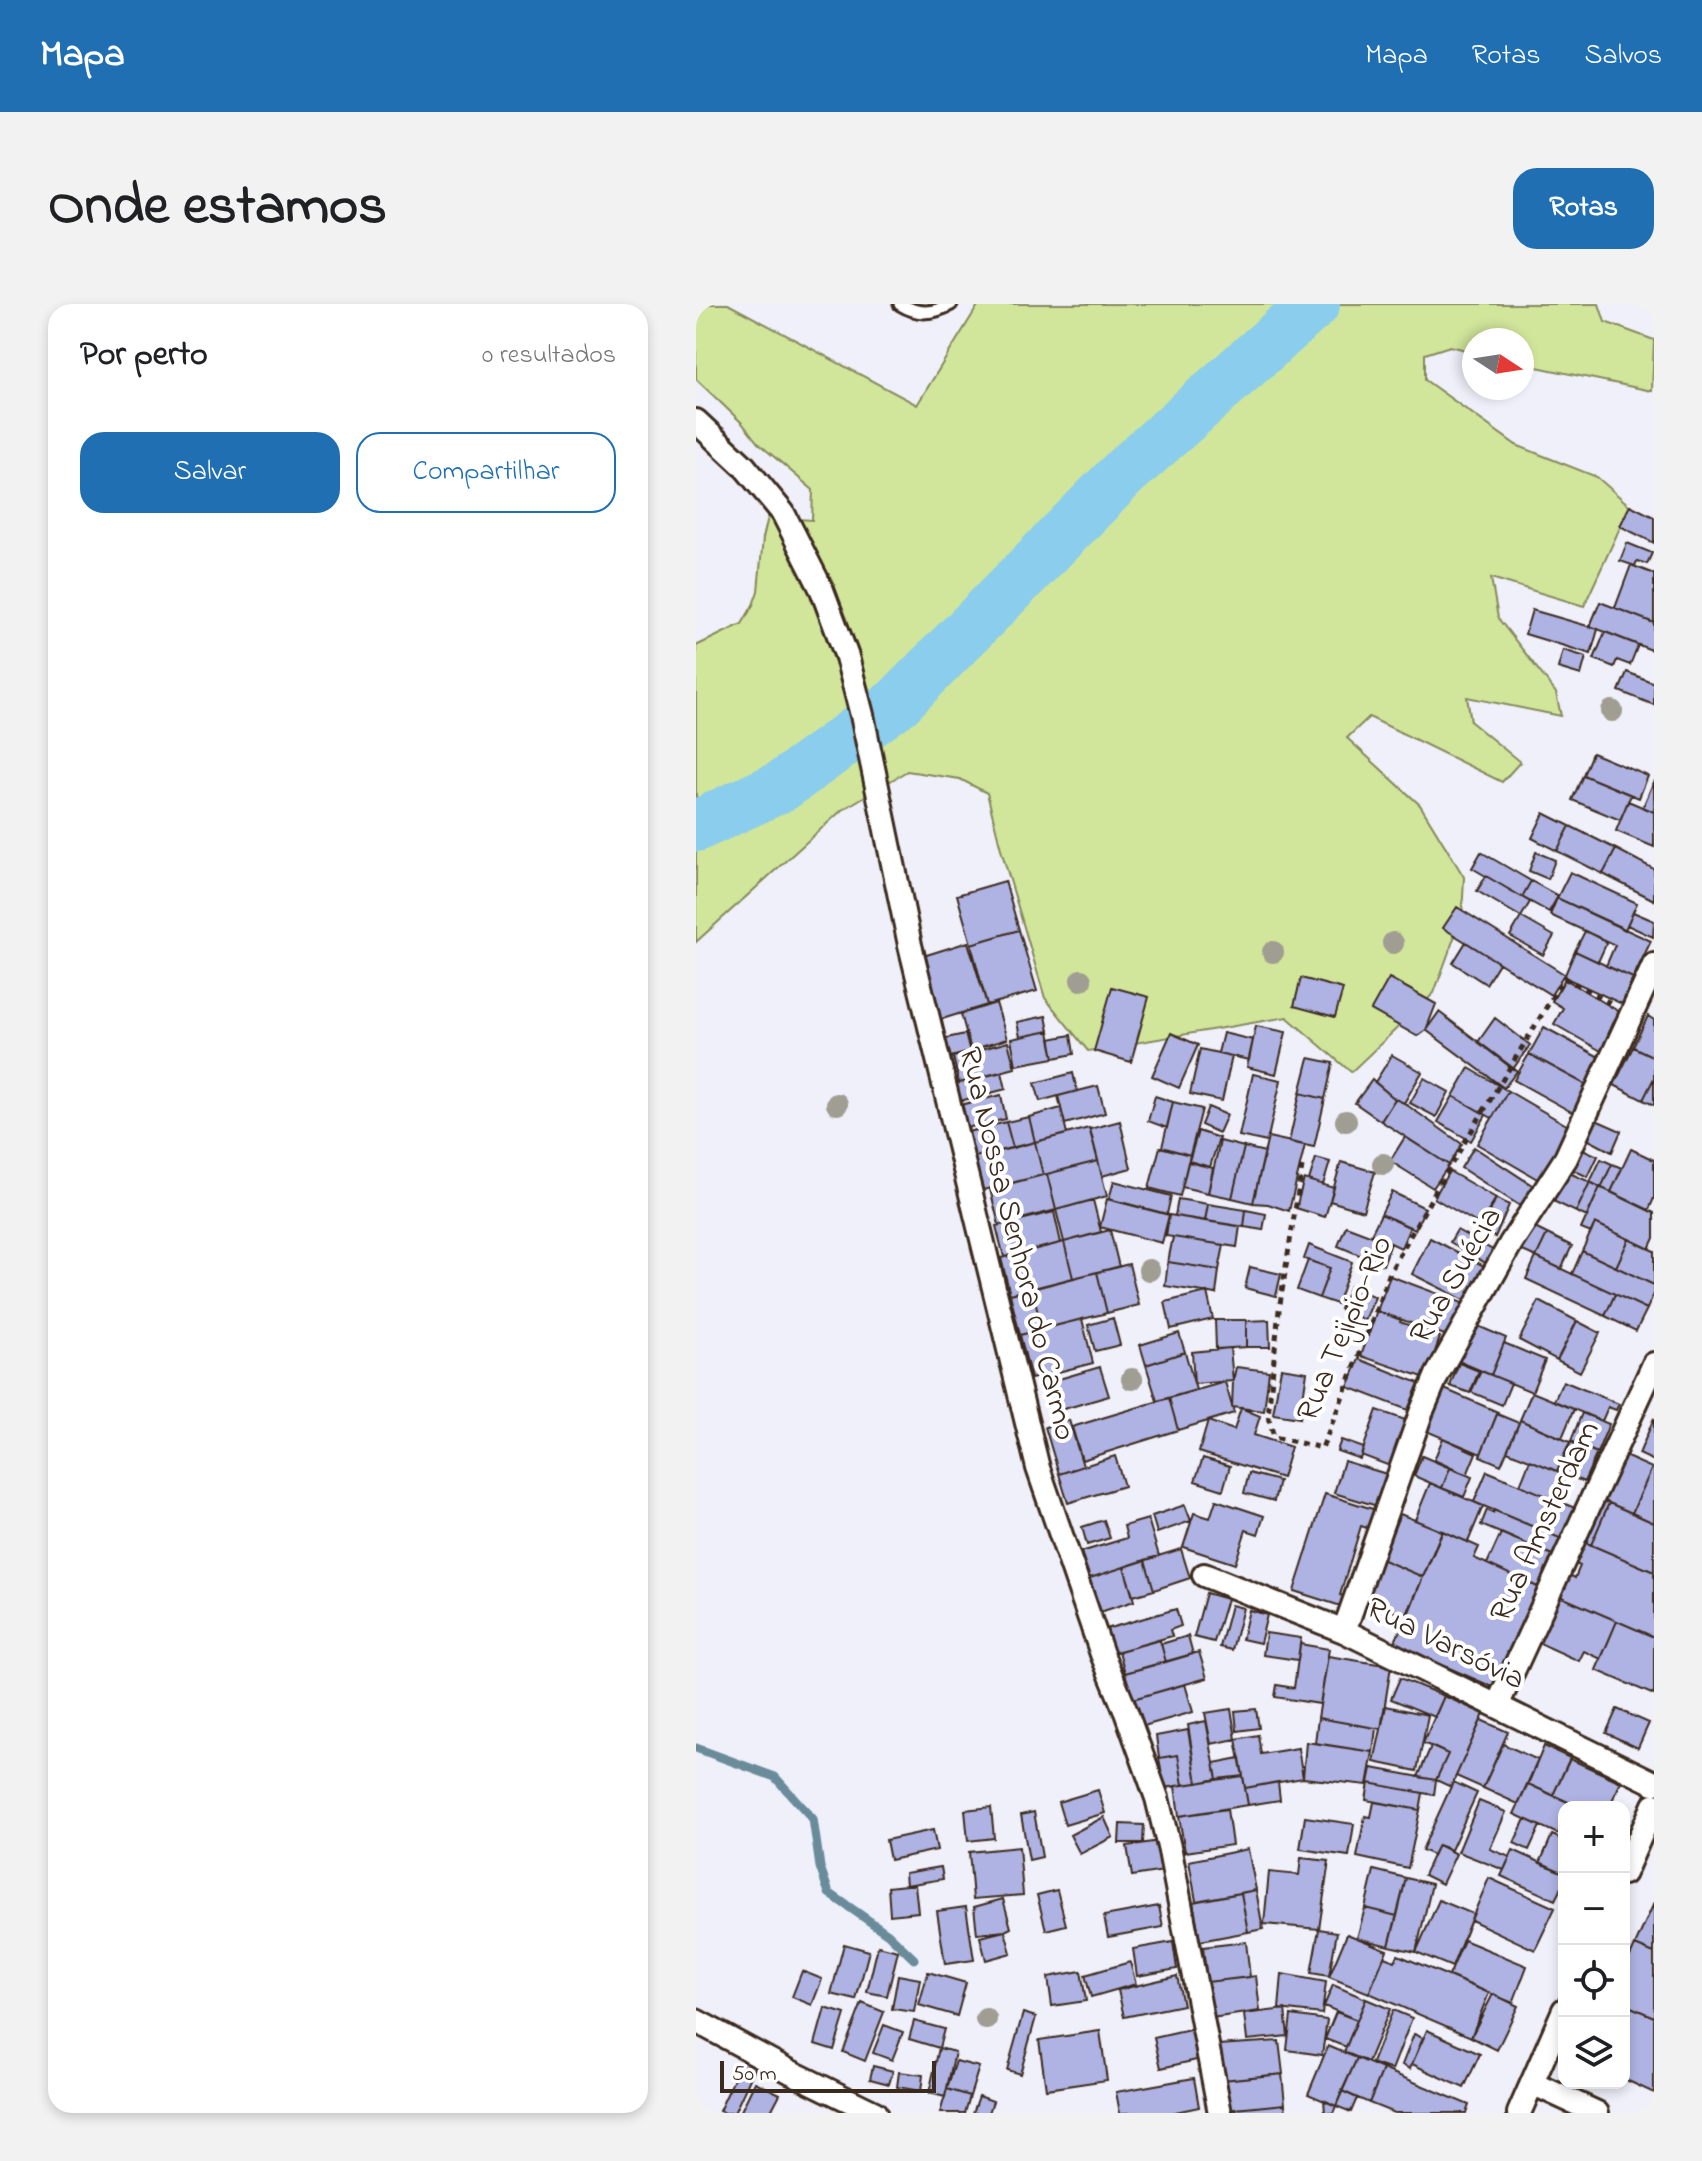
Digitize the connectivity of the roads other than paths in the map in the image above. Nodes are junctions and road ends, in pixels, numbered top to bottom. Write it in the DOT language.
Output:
graph roads {
  1 [pos="900,304"];
  2 [pos="951,304"];
  3 [pos="696,421"];
  4 [pos="1654,965"];
  5 [pos="1654,1364"];
  6 [pos="1204,1575"];
  7 [pos="1344,1631"];
  8 [pos="1497,1706"];
  9 [pos="1654,1783"];
  10 [pos="1654,1805"];
  11 [pos="1630,1859"];
  12 [pos="1561,2017"];
  13 [pos="696,2021"];
  14 [pos="1532,2083"];
  15 [pos="875,2113"];
  16 [pos="1220,2113"];
  17 [pos="1519,2113"];
  18 [pos="1597,2113"];
  1 -- 2 [label="lane"];
  3 -- 16 [label="street, Rua Nossa Senhora do Carmo"];
  4 -- 7 [label="street, Rua Suécia"];
  5 -- 8 [label="street, Rua Amsterdam"];
  6 -- 7 [label="street, Rua Varsóvia"];
  7 -- 8 [label="street, Rua Varsóvia"];
  8 -- 9 [label="street, Rua Varsóvia"];
  10 -- 11 [label="street"];
  12 -- 14 [label="street"];
  13 -- 15 [label="street"];
  14 -- 17 [label="street"];
  14 -- 18 [label="street"];
}
